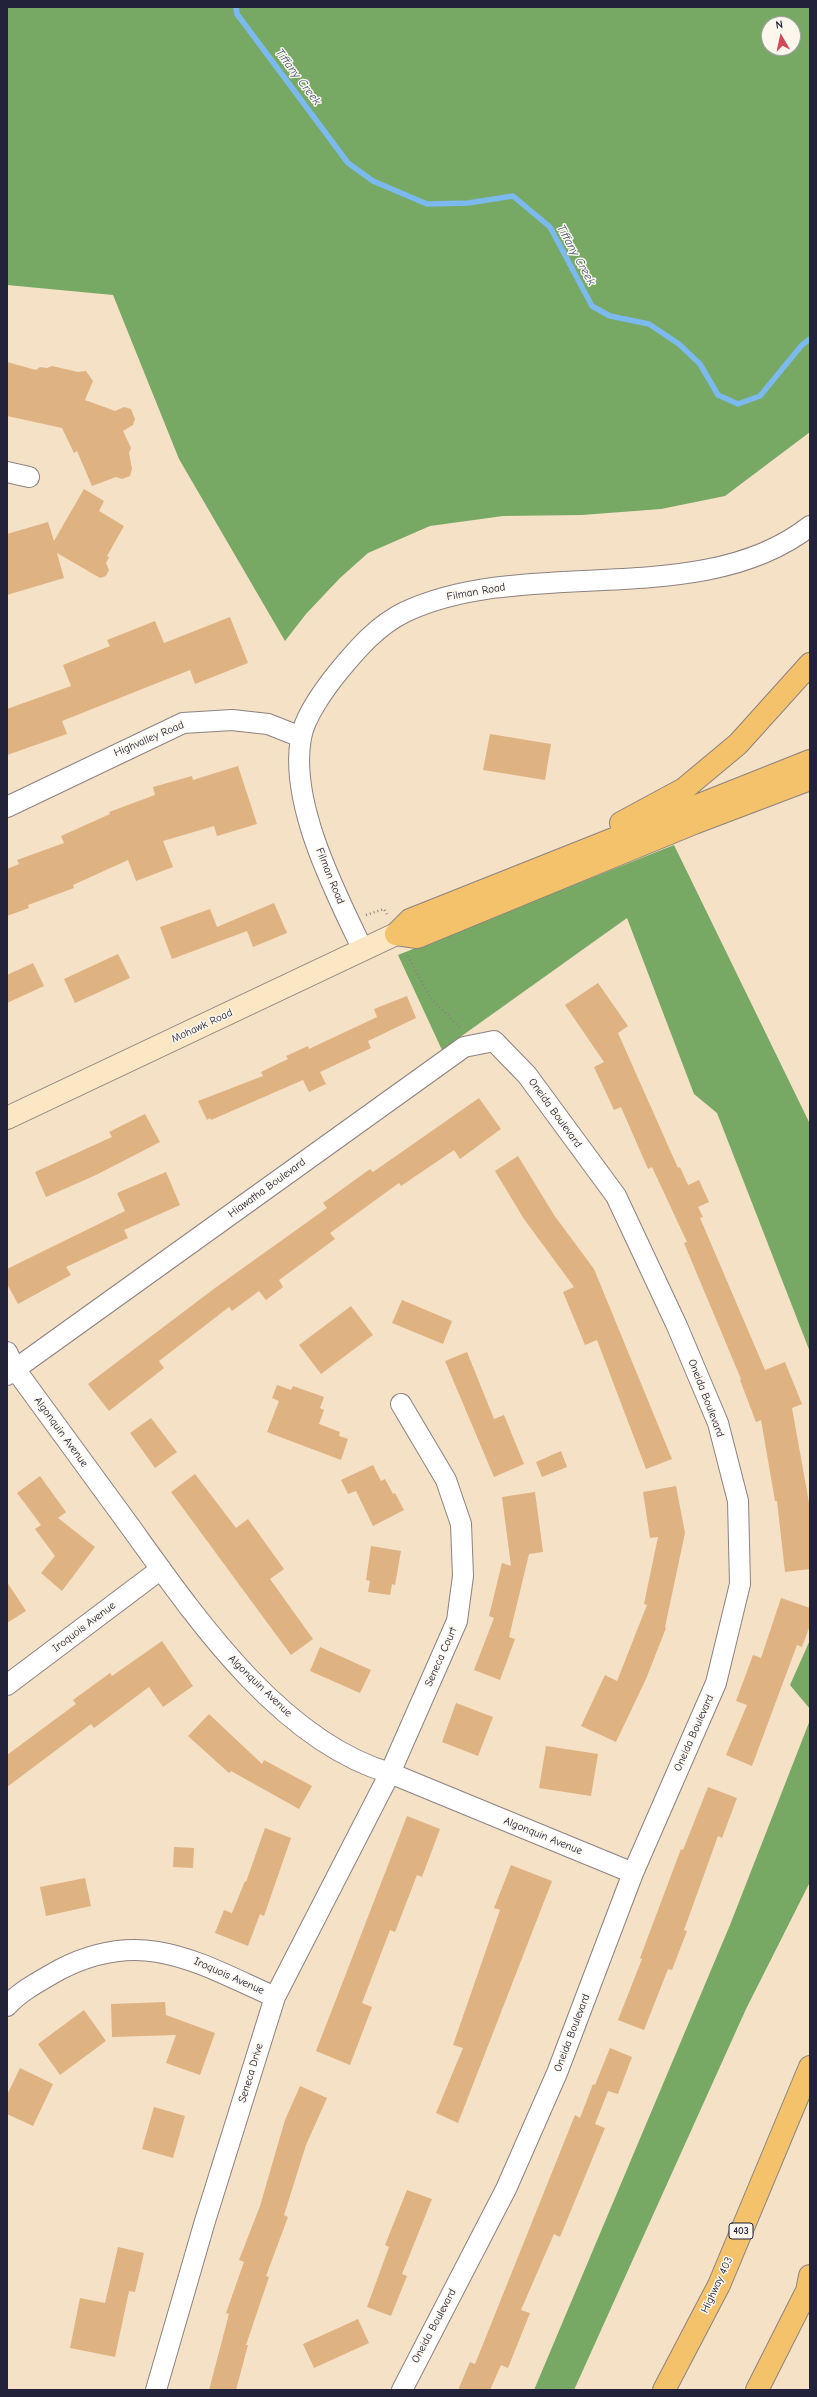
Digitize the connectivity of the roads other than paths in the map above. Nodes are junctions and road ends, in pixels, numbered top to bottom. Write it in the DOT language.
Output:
graph roads {
  1 [pos="7,472"];
  2 [pos="29,477"];
  3 [pos="810,526"];
  4 [pos="810,664"];
  5 [pos="301,737"];
  6 [pos="809,773"];
  7 [pos="7,807"];
  8 [pos="545,865"];
  9 [pos="396,934"];
  10 [pos="363,950"];
  11 [pos="527,1075"];
  12 [pos="7,1118"];
  13 [pos="10,1365"];
  14 [pos="401,1404"];
  15 [pos="160,1569"];
  16 [pos="7,1685"];
  17 [pos="390,1773"];
  18 [pos="633,1873"];
  19 [pos="275,1997"];
  20 [pos="7,2006"];
  21 [pos="810,2067"];
  22 [pos="809,2284"];
  23 [pos="398,2388"];
  24 [pos="156,2390"];
  25 [pos="664,2390"];
  26 [pos="756,2390"];
  1 -- 2 [label="street"];
  3 -- 5 [label="street, Filman Road"];
  4 -- 8 [label="highway"];
  5 -- 7 [label="street, Highvalley Road"];
  5 -- 10 [label="street, Filman Road"];
  6 -- 8 [label="highway"];
  6 -- 9 [label="highway"];
  8 -- 9 [label="highway"];
  9 -- 10 [label="main road, Mohawk Road"];
  10 -- 12 [label="main road, Mohawk Road"];
  11 -- 13 [label="street, Hiawatha Boulevard"];
  11 -- 18 [label="street, Oneida Boulevard"];
  13 -- 15 [label="street, Algonquin Avenue"];
  14 -- 17 [label="street, Seneca Court"];
  15 -- 16 [label="street, Iroquois Avenue"];
  15 -- 17 [label="street, Algonquin Avenue"];
  17 -- 18 [label="street, Algonquin Avenue"];
  17 -- 19 [label="street, Seneca Drive"];
  18 -- 23 [label="street, Oneida Boulevard"];
  19 -- 20 [label="street, Iroquois Avenue"];
  19 -- 24 [label="street, Seneca Drive"];
  21 -- 25 [label="highway, Highway 403 / 403"];
  22 -- 26 [label="highway"];
}
